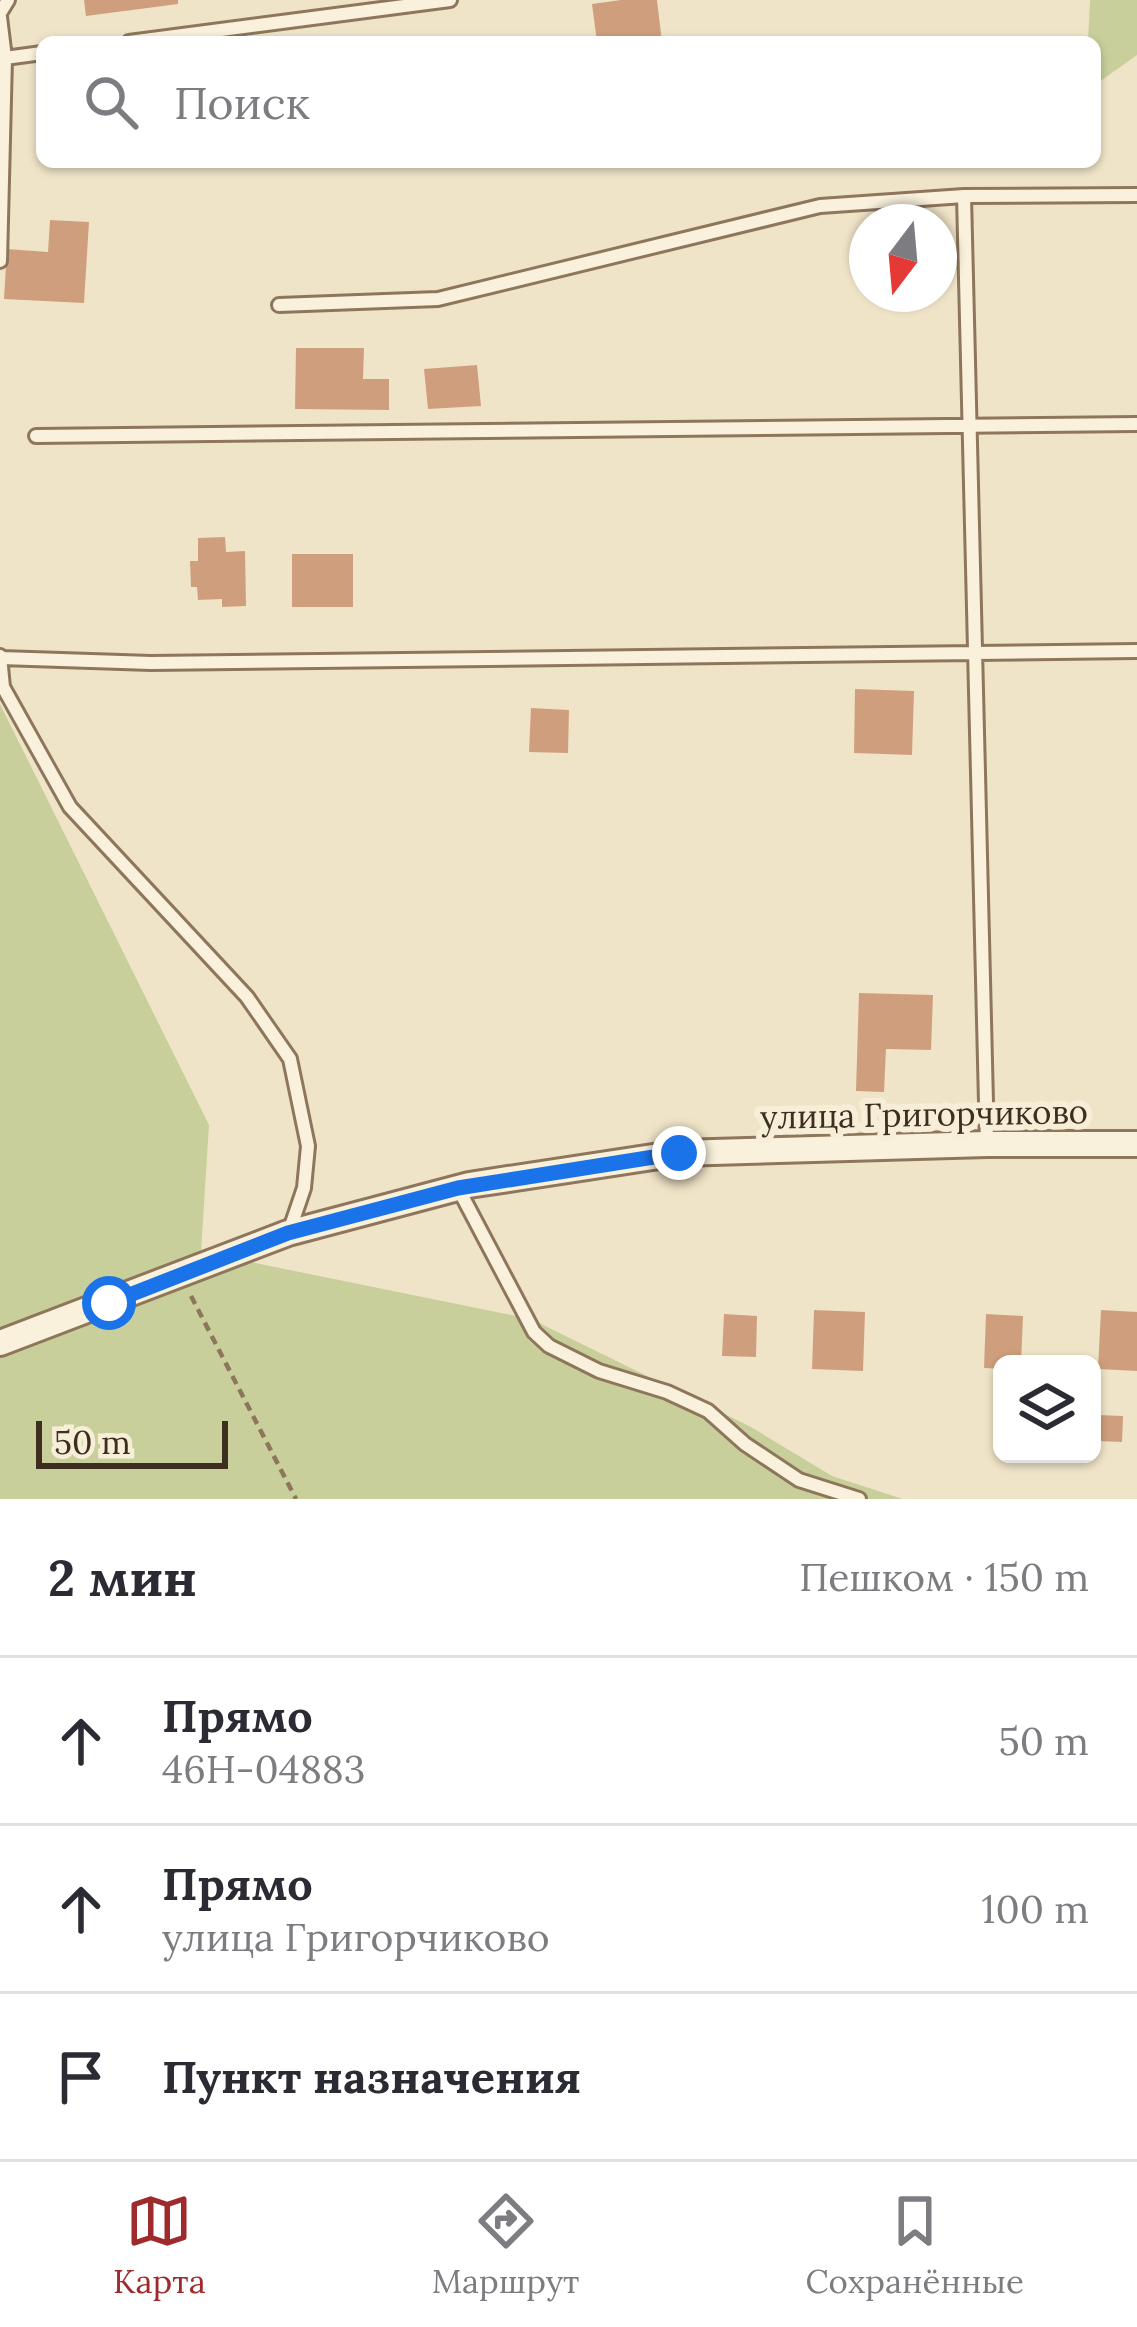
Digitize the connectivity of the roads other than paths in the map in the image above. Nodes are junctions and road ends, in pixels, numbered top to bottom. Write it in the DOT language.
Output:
graph roads {
  1 [pos="8,0"];
  2 [pos="450,0"];
  3 [pos="0,15"];
  4 [pos="175,36"];
  5 [pos="36,54"];
  6 [pos="5,58"];
  7 [pos="1137,195"];
  8 [pos="964,196"];
  9 [pos="0,261"];
  10 [pos="279,305"];
  11 [pos="1137,424"];
  12 [pos="970,426"];
  13 [pos="35,436"];
  14 [pos="1137,651"];
  15 [pos="975,653"];
  16 [pos="0,654"];
  17 [pos="987,1144"];
  18 [pos="1137,1144"];
  19 [pos="458,1188"];
  20 [pos="288,1233"];
  21 [pos="0,1343"];
  22 [pos="859,1499"];
  1 -- 3 [label="lane"];
  2 -- 4 [label="lane"];
  3 -- 6 [label="lane"];
  5 -- 6 [label="lane"];
  6 -- 9 [label="lane"];
  7 -- 8 [label="lane"];
  8 -- 10 [label="lane"];
  8 -- 12 [label="lane"];
  11 -- 12 [label="lane"];
  12 -- 13 [label="lane"];
  12 -- 15 [label="lane"];
  14 -- 15 [label="lane"];
  15 -- 16 [label="lane"];
  15 -- 17 [label="lane"];
  16 -- 20 [label="lane"];
  17 -- 18 [label="street, улица Григорчиково"];
  17 -- 19 [label="street, улица Григорчиково"];
  19 -- 20 [label="street, улица Григорчиково"];
  19 -- 22 [label="lane"];
  20 -- 21 [label="street, улица Григорчиково"];
}
